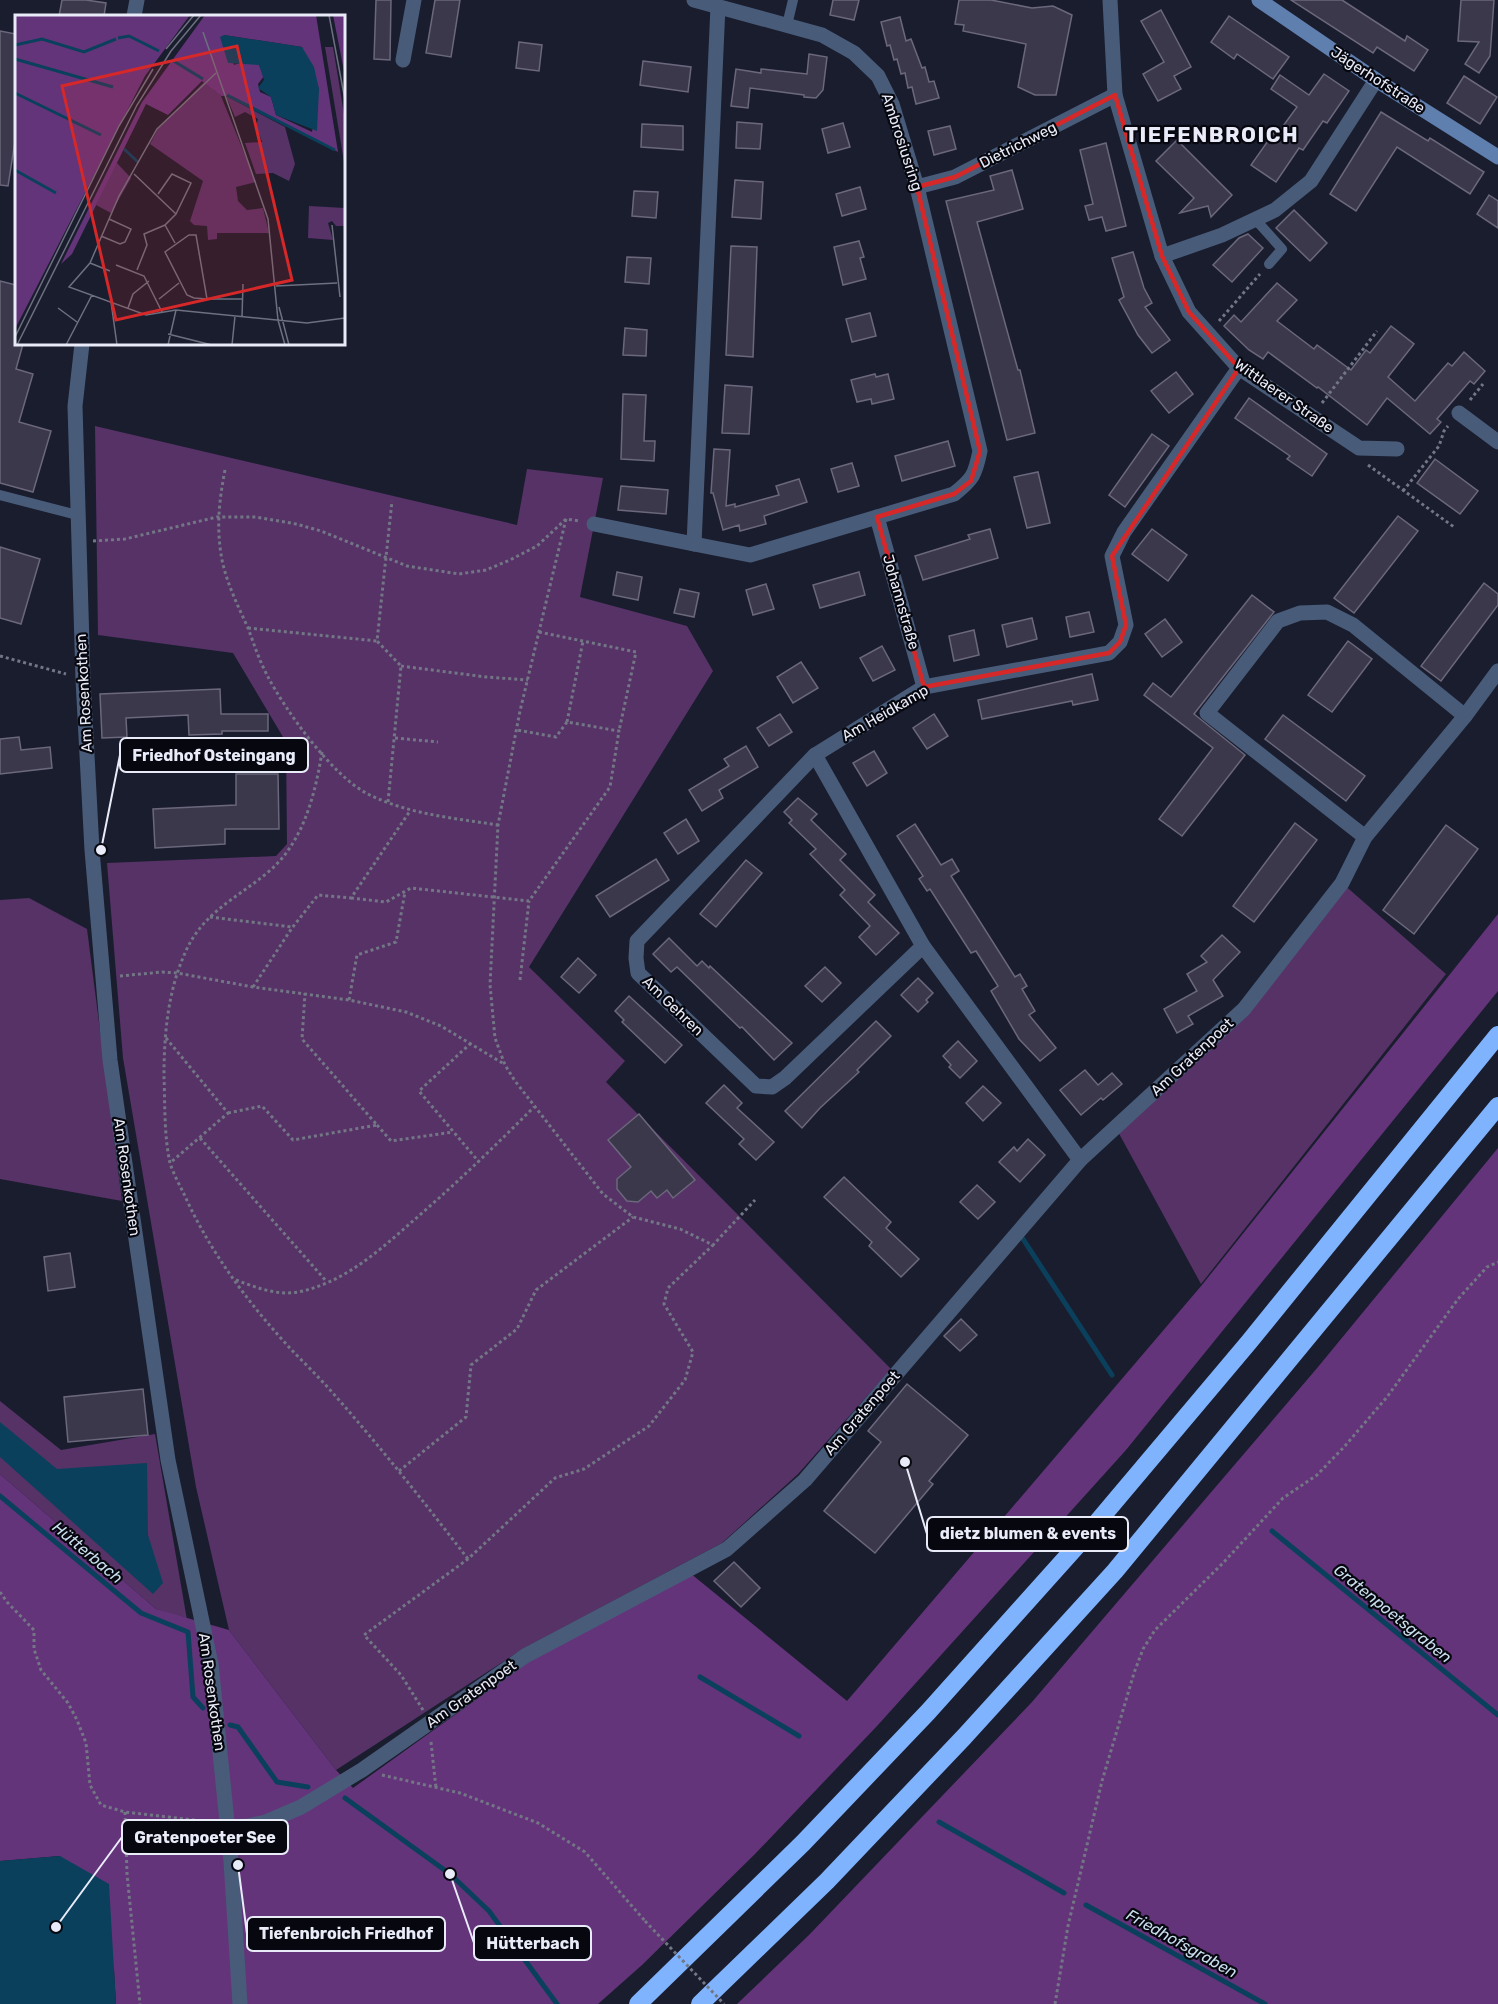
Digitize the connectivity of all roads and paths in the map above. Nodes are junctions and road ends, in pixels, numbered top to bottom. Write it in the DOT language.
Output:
graph roads {
  1 [pos="137,0"];
  2 [pos="414,0"];
  3 [pos="694,0"];
  4 [pos="793,0"];
  5 [pos="1110,0"];
  6 [pos="1260,0"];
  7 [pos="718,6"];
  8 [pos="134,15"];
  9 [pos="787,25"];
  10 [pos="403,60"];
  11 [pos="1377,80"];
  12 [pos="1115,95"];
  13 [pos="1498,157"];
  14 [pos="917,187"];
  15 [pos="1255,219"];
  16 [pos="1162,256"];
  17 [pos="1269,264"];
  18 [pos="1377,331"];
  19 [pos="1208,333"];
  20 [pos="82,345"];
  21 [pos="1239,368"];
  22 [pos="1483,384"];
  23 [pos="1459,413"];
  24 [pos="1312,416"];
  25 [pos="1498,442"];
  26 [pos="1359,448"];
  27 [pos="1397,449"];
  28 [pos="225,470"];
  29 [pos="1403,491"];
  30 [pos="0,495"];
  31 [pos="392,501"];
  32 [pos="77,515"];
  33 [pos="217,517"];
  34 [pos="877,517"];
  35 [pos="566,519"];
  36 [pos="594,524"];
  37 [pos="1454,527"];
  38 [pos="78,542"];
  39 [pos="694,544"];
  40 [pos="386,559"];
  41 [pos="248,628"];
  42 [pos="539,632"];
  43 [pos="377,641"];
  44 [pos="583,641"];
  45 [pos="0,656"];
  46 [pos="401,666"];
  47 [pos="1498,671"];
  48 [pos="83,679"];
  49 [pos="528,680"];
  50 [pos="924,687"];
  51 [pos="1465,716"];
  52 [pos="567,722"];
  53 [pos="517,730"];
  54 [pos="619,731"];
  55 [pos="395,738"];
  56 [pos="438,742"];
  57 [pos="322,752"];
  58 [pos="815,755"];
  59 [pos="388,801"];
  60 [pos="410,811"];
  61 [pos="498,825"];
  62 [pos="1365,837"];
  63 [pos="405,892"];
  64 [pos="494,895"];
  65 [pos="351,898"];
  66 [pos="529,901"];
  67 [pos="210,917"];
  68 [pos="292,928"];
  69 [pos="923,946"];
  70 [pos="177,973"];
  71 [pos="103,978"];
  72 [pos="520,980"];
  73 [pos="253,987"];
  74 [pos="305,993"];
  75 [pos="349,1000"];
  76 [pos="1498,1035"];
  77 [pos="166,1038"];
  78 [pos="471,1043"];
  79 [pos="505,1065"];
  80 [pos="1498,1106"];
  81 [pos="534,1107"];
  82 [pos="228,1113"];
  83 [pos="377,1125"];
  84 [pos="453,1132"];
  85 [pos="200,1138"];
  86 [pos="1080,1160"];
  87 [pos="478,1162"];
  88 [pos="170,1163"];
  89 [pos="755,1200"];
  90 [pos="633,1217"];
  91 [pos="713,1245"];
  92 [pos="1498,1262"];
  93 [pos="235,1280"];
  94 [pos="327,1282"];
  95 [pos="399,1471"];
  96 [pos="468,1559"];
  97 [pos="0,1592"];
  98 [pos="429,1723"];
  99 [pos="362,1770"];
  100 [pos="436,1788"];
  101 [pos="125,1812"];
  102 [pos="228,1825"];
  103 [pos="140,2004"];
  104 [pos="240,2004"];
  105 [pos="638,2004"];
  106 [pos="700,2004"];
  107 [pos="724,2004"];
  108 [pos="1056,2004"];
  1 -- 8 [label="street"];
  2 -- 10 [label="street"];
  3 -- 7 [label="street, Ambrosiusring"];
  4 -- 9 [label="lane"];
  5 -- 12 [label="street, Wittlaerer Straße"];
  6 -- 11 [label="street, Jägerhofstraße"];
  7 -- 9 [label="street, Ambrosiusring"];
  7 -- 39 [label="street"];
  9 -- 14 [label="street, Ambrosiusring"];
  11 -- 13 [label="street, Jägerhofstraße"];
  11 -- 15 [label="street"];
  12 -- 14 [label="street, Dietrichweg"];
  12 -- 16 [label="street, Wittlaerer Straße"];
  14 -- 34 [label="street, Ambrosiusring"];
  15 -- 16 [label="street"];
  15 -- 17 [label="lane"];
  16 -- 19 [label="street, Wittlaerer Straße"];
  17 -- 19 [label="path"];
  18 -- 24 [label="path"];
  19 -- 21 [label="street, Wittlaerer Straße"];
  20 -- 32 [label="street, Am Rosenkothen"];
  21 -- 24 [label="street, Wittlaerer Straße"];
  21 -- 50 [label="street, Am Heidkamp"];
  22 -- 23 [label="path"];
  23 -- 25 [label="street"];
  23 -- 29 [label="path"];
  24 -- 26 [label="street, Wittlaerer Straße"];
  26 -- 27 [label="street"];
  26 -- 29 [label="path"];
  28 -- 33 [label="path"];
  29 -- 37 [label="path"];
  30 -- 32 [label="lane"];
  31 -- 40 [label="path"];
  32 -- 38 [label="street, Am Rosenkothen"];
  33 -- 38 [label="path"];
  33 -- 40 [label="path"];
  33 -- 41 [label="path"];
  34 -- 39 [label="street, Ambrosiusring"];
  34 -- 50 [label="street, Johannstraße"];
  35 -- 36 [label="path"];
  35 -- 40 [label="path"];
  35 -- 42 [label="path"];
  36 -- 39 [label="street, Ambrosiusring"];
  38 -- 48 [label="street, Am Rosenkothen"];
  40 -- 43 [label="path"];
  41 -- 43 [label="path"];
  41 -- 57 [label="path"];
  42 -- 44 [label="path"];
  42 -- 49 [label="path"];
  43 -- 46 [label="path"];
  44 -- 52 [label="path"];
  44 -- 54 [label="path"];
  45 -- 48 [label="path"];
  46 -- 49 [label="path"];
  46 -- 55 [label="path"];
  47 -- 51 [label="street, Am Gratenpoet"];
  48 -- 71 [label="street, Am Rosenkothen"];
  49 -- 53 [label="path"];
  50 -- 58 [label="street, Am Heidkamp"];
  51 -- 62 [label="street, Am Gratenpoet"];
  51 -- 62 [label="street"];
  52 -- 53 [label="path"];
  52 -- 54 [label="path"];
  53 -- 61 [label="path"];
  54 -- 66 [label="path"];
  55 -- 56 [label="path"];
  55 -- 59 [label="path"];
  57 -- 59 [label="path"];
  57 -- 67 [label="path"];
  58 -- 69 [label="street"];
  58 -- 69 [label="street, Am Gehren"];
  59 -- 60 [label="path"];
  60 -- 61 [label="path"];
  60 -- 65 [label="path"];
  61 -- 64 [label="path"];
  62 -- 86 [label="street, Am Gratenpoet"];
  63 -- 64 [label="path"];
  63 -- 65 [label="path"];
  63 -- 75 [label="path"];
  64 -- 66 [label="path"];
  64 -- 79 [label="path"];
  65 -- 68 [label="path"];
  66 -- 72 [label="path"];
  67 -- 68 [label="path"];
  67 -- 70 [label="path"];
  68 -- 73 [label="path"];
  69 -- 86 [label="street"];
  70 -- 71 [label="path"];
  70 -- 73 [label="path"];
  70 -- 77 [label="path"];
  71 -- 102 [label="street, Am Rosenkothen"];
  73 -- 74 [label="path"];
  74 -- 75 [label="path"];
  74 -- 83 [label="path"];
  75 -- 78 [label="path"];
  76 -- 105 [label="highway"];
  77 -- 82 [label="path"];
  77 -- 88 [label="path"];
  78 -- 79 [label="path"];
  78 -- 84 [label="path"];
  79 -- 81 [label="path"];
  80 -- 106 [label="highway"];
  81 -- 87 [label="path"];
  81 -- 90 [label="path"];
  82 -- 83 [label="path"];
  82 -- 85 [label="path"];
  83 -- 84 [label="path"];
  84 -- 87 [label="path"];
  85 -- 88 [label="path"];
  85 -- 94 [label="path"];
  86 -- 98 [label="street, Am Gratenpoet"];
  87 -- 94 [label="path"];
  88 -- 93 [label="path"];
  89 -- 91 [label="path"];
  90 -- 91 [label="path"];
  90 -- 95 [label="path"];
  91 -- 96 [label="path"];
  92 -- 108 [label="path"];
  93 -- 94 [label="path"];
  93 -- 95 [label="path"];
  95 -- 96 [label="path"];
  96 -- 98 [label="path"];
  97 -- 101 [label="path"];
  98 -- 99 [label="street, Am Gratenpoet"];
  98 -- 100 [label="path"];
  99 -- 100 [label="path"];
  99 -- 102 [label="street, Am Gratenpoet"];
  100 -- 107 [label="path, bridge"];
  101 -- 102 [label="path"];
  101 -- 103 [label="path"];
  102 -- 104 [label="street, Am Rosenkothen"];
}
